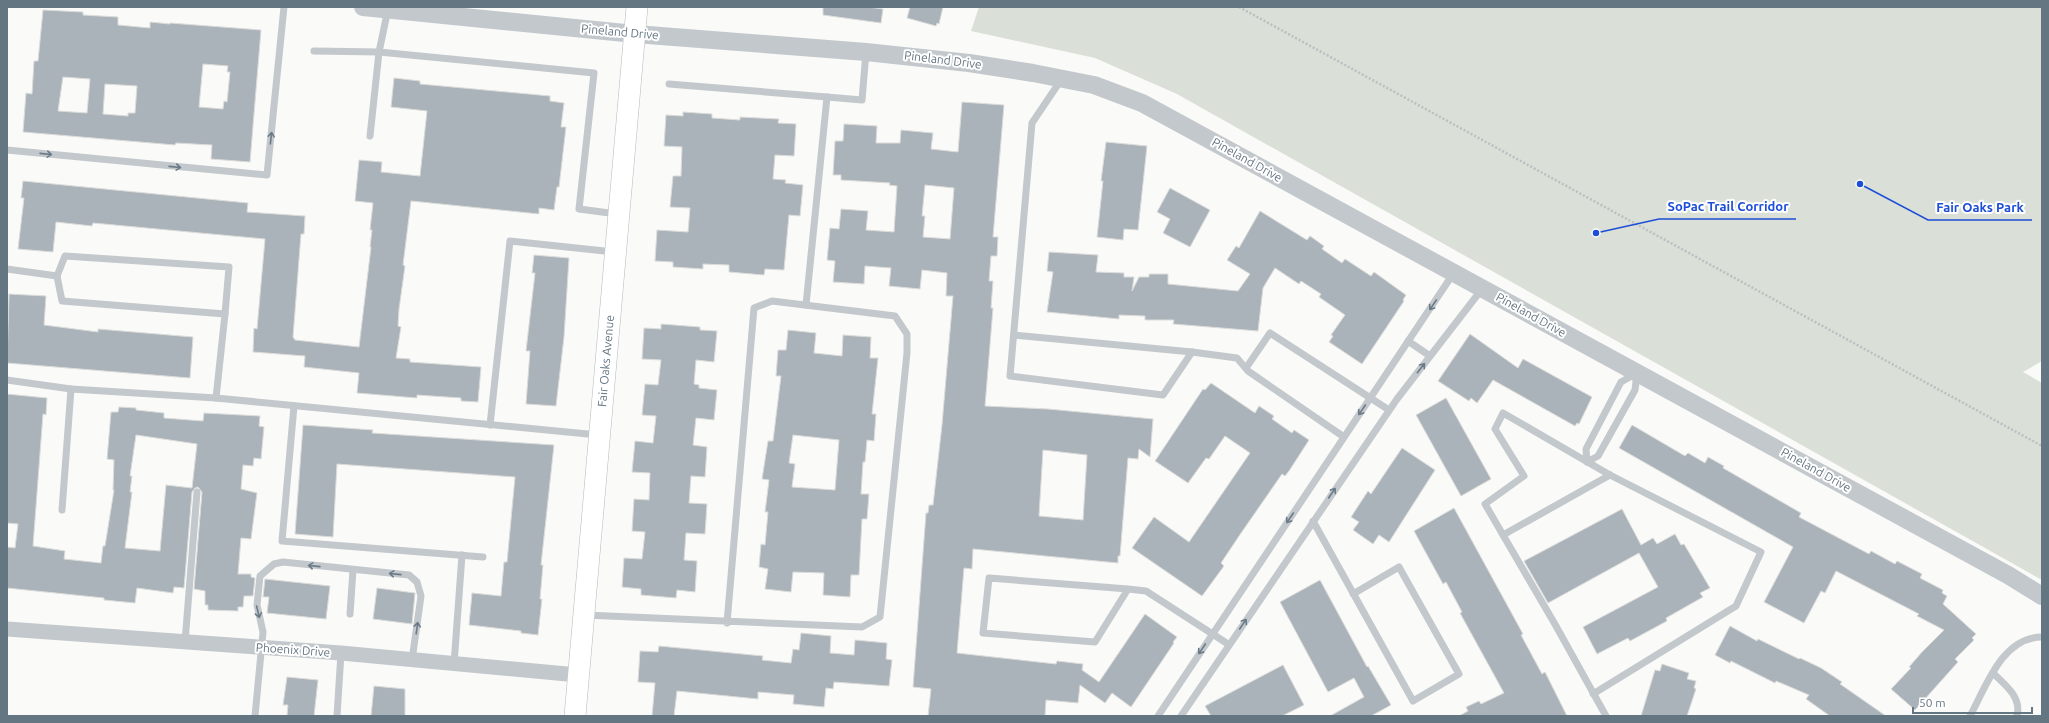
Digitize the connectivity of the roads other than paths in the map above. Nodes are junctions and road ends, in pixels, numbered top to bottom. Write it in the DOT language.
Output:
graph roads {
  1 [pos="284,7"];
  2 [pos="363,7"];
  3 [pos="637,7"];
  4 [pos="388,8"];
  5 [pos="635,34"];
  6 [pos="314,51"];
  7 [pos="379,52"];
  8 [pos="866,52"];
  9 [pos="1063,78"];
  10 [pos="669,84"];
  11 [pos="827,97"];
  12 [pos="370,136"];
  13 [pos="7,150"];
  14 [pos="619,214"];
  15 [pos="616,252"];
  16 [pos="7,269"];
  17 [pos="1454,273"];
  18 [pos="57,276"];
  19 [pos="1482,289"];
  20 [pos="806,305"];
  21 [pos="225,314"];
  22 [pos="1014,335"];
  23 [pos="1408,341"];
  24 [pos="1192,352"];
  25 [pos="1430,356"];
  26 [pos="1246,368"];
  27 [pos="1637,373"];
  28 [pos="7,380"];
  29 [pos="71,389"];
  30 [pos="216,398"];
  31 [pos="1370,399"];
  32 [pos="294,406"];
  33 [pos="1389,410"];
  34 [pos="490,425"];
  35 [pos="599,435"];
  36 [pos="1344,437"];
  37 [pos="1587,462"];
  38 [pos="1610,475"];
  39 [pos="197,492"];
  40 [pos="62,510"];
  41 [pos="1313,521"];
  42 [pos="1503,535"];
  43 [pos="462,555"];
  44 [pos="483,557"];
  45 [pos="353,570"];
  46 [pos="1128,589"];
  47 [pos="1354,594"];
  48 [pos="2042,596"];
  49 [pos="350,614"];
  50 [pos="583,615"];
  51 [pos="727,622"];
  52 [pos="7,629"];
  53 [pos="1212,634"];
  54 [pos="2042,637"];
  55 [pos="185,642"];
  56 [pos="1228,644"];
  57 [pos="262,648"];
  58 [pos="341,653"];
  59 [pos="412,660"];
  60 [pos="454,664"];
  61 [pos="1993,673"];
  62 [pos="578,675"];
  63 [pos="1593,694"];
  64 [pos="255,716"];
  65 [pos="337,716"];
  66 [pos="575,716"];
  67 [pos="1158,716"];
  68 [pos="1181,716"];
  69 [pos="1606,716"];
  70 [pos="1970,716"];
  71 [pos="2017,716"];
  13 -- 1 [label="lane, one-way"];
  2 -- 4 [label="street, Pineland Drive"];
  3 -- 5 [label="main road, Fair Oaks Avenue"];
  4 -- 5 [label="street, Pineland Drive"];
  4 -- 7 [label="lane"];
  5 -- 8 [label="street, Pineland Drive"];
  5 -- 14 [label="main road, Fair Oaks Avenue"];
  6 -- 7 [label="lane"];
  7 -- 12 [label="lane"];
  7 -- 14 [label="lane"];
  8 -- 9 [label="street, Pineland Drive"];
  8 -- 11 [label="lane"];
  9 -- 17 [label="street, Pineland Drive"];
  9 -- 22 [label="lane"];
  10 -- 11 [label="lane"];
  11 -- 20 [label="lane"];
  14 -- 15 [label="main road, Fair Oaks Avenue"];
  15 -- 34 [label="lane"];
  15 -- 35 [label="main road, Fair Oaks Avenue"];
  16 -- 18 [label="lane"];
  17 -- 19 [label="street, Pineland Drive"];
  17 -- 23 [label="lane, one-way"];
  18 -- 21 [label="lane"];
  18 -- 21 [label="lane"];
  19 -- 25 [label="lane"];
  19 -- 27 [label="street, Pineland Drive"];
  20 -- 51 [label="lane"];
  20 -- 51 [label="lane"];
  21 -- 30 [label="lane"];
  22 -- 24 [label="lane"];
  22 -- 24 [label="lane"];
  23 -- 25 [label="lane"];
  23 -- 31 [label="lane"];
  24 -- 26 [label="lane"];
  33 -- 25 [label="lane, one-way"];
  26 -- 31 [label="lane"];
  26 -- 36 [label="lane"];
  27 -- 37 [label="lane"];
  27 -- 37 [label="lane"];
  27 -- 48 [label="street, Pineland Drive"];
  28 -- 29 [label="lane"];
  29 -- 30 [label="lane"];
  29 -- 40 [label="lane"];
  30 -- 32 [label="lane"];
  31 -- 33 [label="lane"];
  31 -- 36 [label="lane, one-way"];
  32 -- 34 [label="lane"];
  32 -- 43 [label="lane"];
  41 -- 33 [label="lane, one-way"];
  34 -- 35 [label="lane"];
  35 -- 50 [label="main road, Fair Oaks Avenue"];
  36 -- 53 [label="lane, one-way"];
  37 -- 38 [label="lane"];
  37 -- 42 [label="lane"];
  38 -- 42 [label="lane"];
  38 -- 63 [label="lane"];
  39 -- 55 [label="lane"];
  41 -- 47 [label="lane"];
  56 -- 41 [label="lane, one-way"];
  42 -- 63 [label="lane"];
  43 -- 44 [label="lane"];
  43 -- 60 [label="lane"];
  45 -- 49 [label="lane"];
  45 -- 57 [label="lane, one-way"];
  59 -- 45 [label="lane, one-way"];
  46 -- 46 [label="lane"];
  46 -- 53 [label="lane"];
  47 -- 47 [label="lane"];
  50 -- 51 [label="lane"];
  50 -- 62 [label="main road, Fair Oaks Avenue"];
  52 -- 55 [label="street, Phoenix Drive"];
  53 -- 56 [label="lane"];
  53 -- 67 [label="lane, one-way"];
  54 -- 61 [label="lane"];
  55 -- 57 [label="street, Phoenix Drive"];
  56 -- 68 [label="lane"];
  57 -- 58 [label="street, Phoenix Drive"];
  57 -- 64 [label="lane"];
  58 -- 59 [label="street, Phoenix Drive"];
  58 -- 65 [label="lane"];
  59 -- 60 [label="street, Phoenix Drive"];
  60 -- 62 [label="street, Phoenix Drive"];
  61 -- 70 [label="lane"];
  61 -- 71 [label="lane"];
  62 -- 66 [label="main road, Fair Oaks Avenue"];
  63 -- 69 [label="lane"];
}
